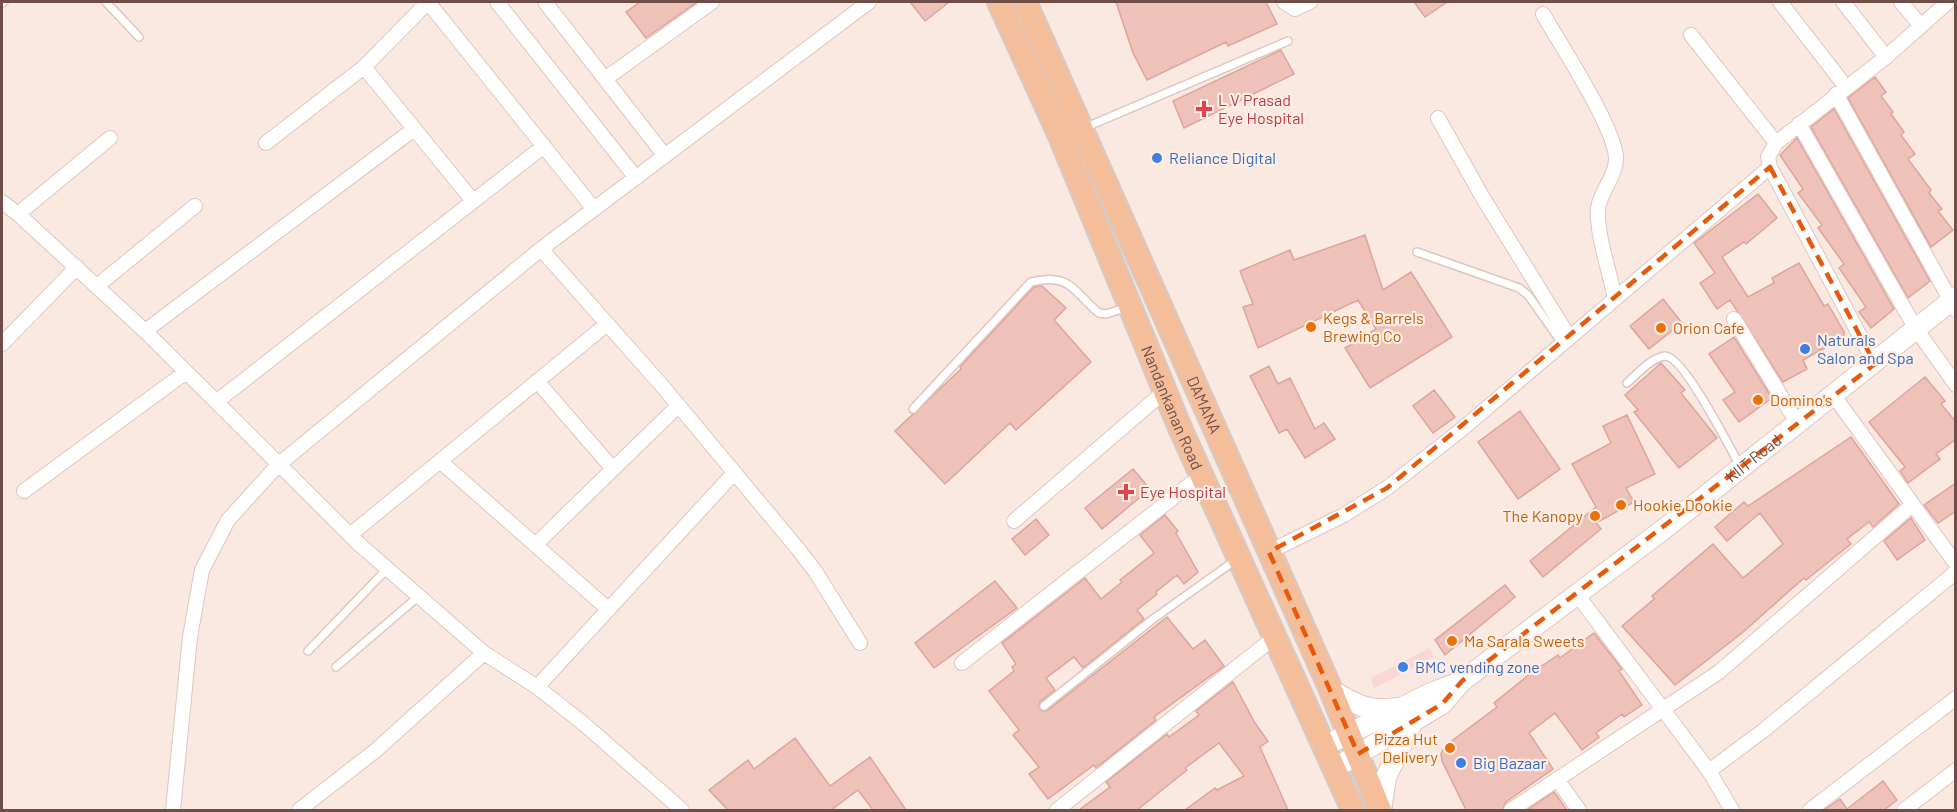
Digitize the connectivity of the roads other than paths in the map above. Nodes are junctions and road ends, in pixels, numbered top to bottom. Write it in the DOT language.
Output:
graph roads {
  1 [pos="106,2"];
  2 [pos="428,2"];
  3 [pos="497,2"];
  4 [pos="712,2"];
  5 [pos="869,2"];
  6 [pos="999,2"];
  7 [pos="1025,2"];
  8 [pos="1284,2"];
  9 [pos="1310,2"];
  10 [pos="1780,2"];
  11 [pos="1843,2"];
  12 [pos="1901,2"];
  13 [pos="1948,2"];
  14 [pos="549,3"];
  15 [pos="1543,14"];
  16 [pos="1921,26"];
  17 [pos="1691,35"];
  18 [pos="139,37"];
  19 [pos="1288,40"];
  20 [pos="1886,57"];
  21 [pos="364,67"];
  22 [pos="605,79"];
  23 [pos="1841,90"];
  24 [pos="1438,118"];
  25 [pos="1799,124"];
  26 [pos="414,129"];
  27 [pos="1080,130"];
  28 [pos="110,138"];
  29 [pos="266,142"];
  30 [pos="1776,143"];
  31 [pos="544,146"];
  32 [pos="664,156"];
  33 [pos="1770,167"];
  34 [pos="636,178"];
  35 [pos="473,201"];
  36 [pos="2,202"];
  37 [pos="195,206"];
  38 [pos="594,209"];
  39 [pos="18,214"];
  40 [pos="542,249"];
  41 [pos="1417,252"];
  42 [pos="77,267"];
  43 [pos="98,286"];
  44 [pos="1615,298"];
  45 [pos="1954,303"];
  46 [pos="1130,306"];
  47 [pos="1734,319"];
  48 [pos="607,324"];
  49 [pos="1916,329"];
  50 [pos="145,331"];
  51 [pos="1566,340"];
  52 [pos="2,344"];
  53 [pos="1875,364"];
  54 [pos="186,372"];
  55 [pos="537,381"];
  56 [pos="1627,383"];
  57 [pos="1956,385"];
  58 [pos="1165,391"];
  59 [pos="1834,396"];
  60 [pos="216,402"];
  61 [pos="678,405"];
  62 [pos="913,409"];
  63 [pos="1798,424"];
  64 [pos="440,461"];
  65 [pos="278,465"];
  66 [pos="613,468"];
  67 [pos="1742,468"];
  68 [pos="734,473"];
  69 [pos="1202,475"];
  70 [pos="24,491"];
  71 [pos="1912,505"];
  72 [pos="1014,521"];
  73 [pos="350,535"];
  74 [pos="535,545"];
  75 [pos="1269,552"];
  76 [pos="1239,558"];
  77 [pos="1956,564"];
  78 [pos="387,568"];
  79 [pos="1956,572"];
  80 [pos="1576,593"];
  81 [pos="419,596"];
  82 [pos="608,609"];
  83 [pos="1275,637"];
  84 [pos="860,643"];
  85 [pos="308,651"];
  86 [pos="484,653"];
  87 [pos="962,663"];
  88 [pos="336,667"];
  89 [pos="537,687"];
  90 [pos="1331,690"];
  91 [pos="1956,698"];
  92 [pos="1044,706"];
  93 [pos="1662,710"];
  94 [pos="1410,713"];
  95 [pos="1354,744"];
  96 [pos="1326,745"];
  97 [pos="1335,768"];
  98 [pos="1956,770"];
  99 [pos="1708,771"];
  100 [pos="1557,779"];
  101 [pos="173,810"];
  102 [pos="299,810"];
  103 [pos="682,810"];
  104 [pos="1057,810"];
  105 [pos="1353,810"];
  106 [pos="1381,810"];
  107 [pos="1511,810"];
  108 [pos="1579,810"];
  109 [pos="1732,810"];
  110 [pos="1810,810"];
  111 [pos="1907,810"];
  1 -- 18 [label="lane"];
  2 -- 21 [label="street"];
  2 -- 31 [label="street"];
  3 -- 34 [label="street"];
  4 -- 22 [label="street"];
  5 -- 32 [label="street"];
  6 -- 46 [label="main road, Nandankanan Road"];
  7 -- 27 [label="main road, DAMANA"];
  8 -- 9 [label="street"];
  10 -- 23 [label="street"];
  11 -- 20 [label="street"];
  12 -- 16 [label="street"];
  13 -- 16 [label="street"];
  14 -- 22 [label="street"];
  15 -- 44 [label="street"];
  16 -- 20 [label="street"];
  17 -- 30 [label="street"];
  19 -- 27 [label="lane"];
  20 -- 23 [label="street"];
  21 -- 26 [label="street"];
  21 -- 29 [label="street"];
  22 -- 32 [label="street"];
  23 -- 25 [label="street"];
  23 -- 45 [label="street"];
  24 -- 51 [label="street"];
  25 -- 30 [label="street"];
  25 -- 49 [label="street"];
  26 -- 35 [label="street"];
  26 -- 50 [label="street"];
  27 -- 75 [label="main road, DAMANA"];
  28 -- 39 [label="street"];
  30 -- 33 [label="street"];
  31 -- 35 [label="street"];
  31 -- 38 [label="street"];
  32 -- 34 [label="street"];
  33 -- 44 [label="street"];
  33 -- 53 [label="street"];
  34 -- 38 [label="street"];
  35 -- 60 [label="street"];
  36 -- 39 [label="street"];
  37 -- 43 [label="street"];
  38 -- 40 [label="street"];
  39 -- 42 [label="street"];
  40 -- 48 [label="street"];
  40 -- 65 [label="street"];
  41 -- 51 [label="lane"];
  42 -- 43 [label="street"];
  42 -- 52 [label="street"];
  43 -- 50 [label="street"];
  44 -- 51 [label="street"];
  45 -- 49 [label="main road, KIIT Road"];
  46 -- 58 [label="main road, Nandankanan Road"];
  46 -- 62 [label="lane"];
  47 -- 63 [label="street"];
  48 -- 55 [label="street"];
  48 -- 61 [label="street"];
  49 -- 53 [label="main road, KIIT Road"];
  49 -- 57 [label="street"];
  50 -- 54 [label="street"];
  51 -- 75 [label="street"];
  53 -- 59 [label="main road, KIIT Road"];
  54 -- 60 [label="street"];
  54 -- 70 [label="street"];
  55 -- 64 [label="street"];
  55 -- 66 [label="street"];
  56 -- 67 [label="lane"];
  58 -- 69 [label="main road, Nandankanan Road"];
  58 -- 72 [label="street"];
  59 -- 63 [label="main road, KIIT Road"];
  59 -- 71 [label="street"];
  60 -- 65 [label="street"];
  61 -- 66 [label="street"];
  61 -- 68 [label="street"];
  63 -- 67 [label="main road, KIIT Road"];
  64 -- 73 [label="street"];
  64 -- 74 [label="street"];
  65 -- 73 [label="street"];
  65 -- 101 [label="street"];
  66 -- 74 [label="street"];
  67 -- 80 [label="main road, KIIT Road"];
  68 -- 82 [label="street"];
  68 -- 84 [label="street"];
  69 -- 76 [label="main road, Nandankanan Road"];
  69 -- 87 [label="street"];
  71 -- 77 [label="street"];
  71 -- 93 [label="street"];
  73 -- 78 [label="street"];
  74 -- 82 [label="street"];
  75 -- 90 [label="main road, DAMANA"];
  76 -- 83 [label="main road, Nandankanan Road"];
  76 -- 92 [label="lane"];
  78 -- 81 [label="street"];
  78 -- 85 [label="lane"];
  79 -- 99 [label="street"];
  80 -- 93 [label="street"];
  80 -- 94 [label="main road, KIIT Road"];
  81 -- 86 [label="street"];
  81 -- 88 [label="lane"];
  82 -- 89 [label="street"];
  83 -- 96 [label="main road, Nandankanan Road"];
  83 -- 104 [label="street"];
  86 -- 89 [label="street"];
  86 -- 102 [label="street"];
  89 -- 103 [label="street"];
  90 -- 94 [label="main road"];
  90 -- 95 [label="main road, DAMANA"];
  91 -- 110 [label="street"];
  93 -- 99 [label="street"];
  93 -- 100 [label="street"];
  94 -- 95 [label="main road, KIIT Road"];
  94 -- 106 [label="main road"];
  95 -- 96 [label="main road, KIIT Road"];
  95 -- 97 [label="main road"];
  95 -- 106 [label="main road, DAMANA"];
  96 -- 97 [label="main road, Nandankanan Road"];
  97 -- 105 [label="main road, Nandankanan Road"];
  98 -- 111 [label="street"];
  99 -- 109 [label="street"];
  100 -- 107 [label="street"];
  100 -- 108 [label="street"];
}
